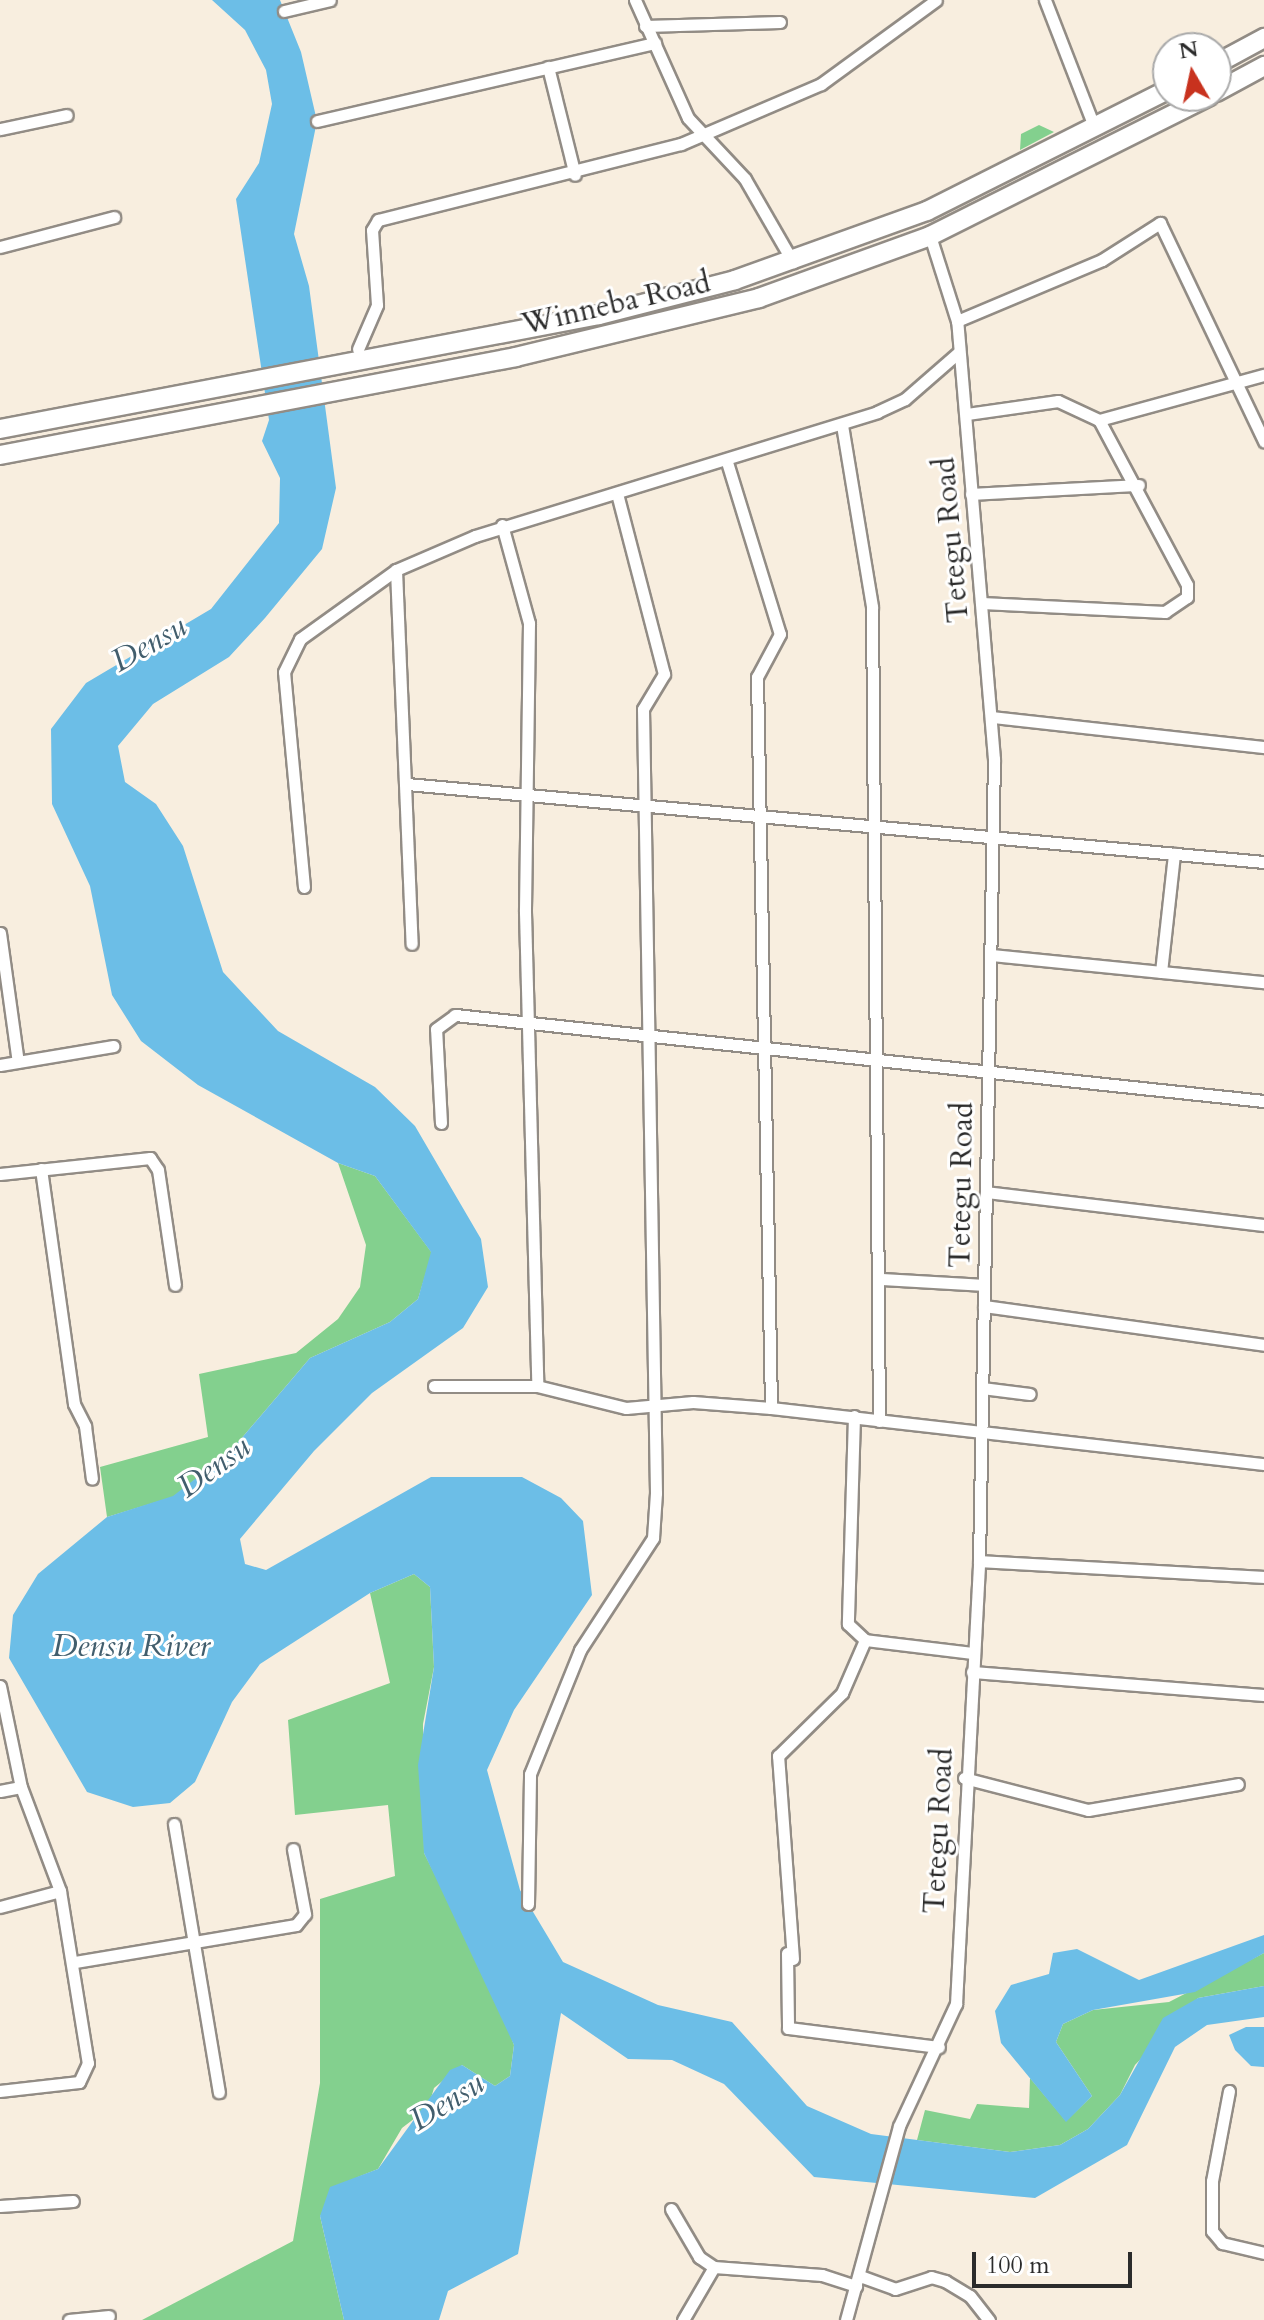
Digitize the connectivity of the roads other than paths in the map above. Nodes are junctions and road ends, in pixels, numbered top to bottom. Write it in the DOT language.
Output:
graph roads {
  1 [pos="330,0"];
  2 [pos="635,0"];
  3 [pos="936,0"];
  4 [pos="1045,0"];
  5 [pos="284,11"];
  6 [pos="780,22"];
  7 [pos="645,26"];
  8 [pos="1264,38"];
  9 [pos="655,43"];
  10 [pos="1232,55"];
  11 [pos="1264,66"];
  12 [pos="548,67"];
  13 [pos="1232,83"];
  14 [pos="1152,99"];
  15 [pos="1177,112"];
  16 [pos="67,115"];
  17 [pos="317,121"];
  18 [pos="0,129"];
  19 [pos="1095,129"];
  20 [pos="702,134"];
  21 [pos="575,175"];
  22 [pos="114,217"];
  23 [pos="930,236"];
  24 [pos="0,247"];
  25 [pos="793,263"];
  26 [pos="957,321"];
  27 [pos="358,349"];
  28 [pos="958,353"];
  29 [pos="1264,375"];
  30 [pos="1238,384"];
  31 [pos="967,414"];
  32 [pos="1099,420"];
  33 [pos="842,425"];
  34 [pos="0,429"];
  35 [pos="1264,441"];
  36 [pos="0,455"];
  37 [pos="727,462"];
  38 [pos="1139,485"];
  39 [pos="617,493"];
  40 [pos="971,494"];
  41 [pos="502,525"];
  42 [pos="396,570"];
  43 [pos="982,603"];
  44 [pos="992,717"];
  45 [pos="1264,747"];
  46 [pos="407,784"];
  47 [pos="529,794"];
  48 [pos="644,808"];
  49 [pos="756,817"];
  50 [pos="875,831"];
  51 [pos="993,838"];
  52 [pos="1174,854"];
  53 [pos="1264,862"];
  54 [pos="304,887"];
  55 [pos="0,933"];
  56 [pos="412,944"];
  57 [pos="992,955"];
  58 [pos="1161,972"];
  59 [pos="1264,982"];
  60 [pos="530,1019"];
  61 [pos="645,1031"];
  62 [pos="763,1044"];
  63 [pos="113,1046"];
  64 [pos="880,1060"];
  65 [pos="18,1062"];
  66 [pos="0,1065"];
  67 [pos="989,1069"];
  68 [pos="1264,1101"];
  69 [pos="441,1123"];
  70 [pos="41,1169"];
  71 [pos="0,1174"];
  72 [pos="986,1192"];
  73 [pos="1264,1225"];
  74 [pos="883,1279"];
  75 [pos="175,1285"];
  76 [pos="984,1285"];
  77 [pos="984,1306"];
  78 [pos="1264,1345"];
  79 [pos="434,1386"];
  80 [pos="537,1386"];
  81 [pos="982,1388"];
  82 [pos="1030,1394"];
  83 [pos="652,1405"];
  84 [pos="771,1408"];
  85 [pos="854,1416"];
  86 [pos="879,1421"];
  87 [pos="980,1433"];
  88 [pos="1264,1464"];
  89 [pos="92,1479"];
  90 [pos="979,1561"];
  91 [pos="1264,1577"];
  92 [pos="865,1640"];
  93 [pos="973,1653"];
  94 [pos="972,1672"];
  95 [pos="0,1686"];
  96 [pos="1264,1695"];
  97 [pos="964,1778"];
  98 [pos="1238,1784"];
  99 [pos="21,1787"];
  100 [pos="0,1791"];
  101 [pos="174,1824"];
  102 [pos="293,1849"];
  103 [pos="60,1891"];
  104 [pos="528,1904"];
  105 [pos="0,1907"];
  106 [pos="196,1944"];
  107 [pos="75,1962"];
  108 [pos="939,2047"];
  109 [pos="0,2091"];
  110 [pos="1229,2091"];
  111 [pos="219,2092"];
  112 [pos="73,2201"];
  113 [pos="0,2206"];
  114 [pos="671,2209"];
  115 [pos="1264,2253"];
  116 [pos="714,2267"];
  117 [pos="858,2281"];
  118 [pos="109,2316"];
  119 [pos="69,2320"];
  120 [pos="683,2320"];
  121 [pos="846,2320"];
  122 [pos="989,2320"];
  1 -- 5 [label="street"];
  2 -- 7 [label="street"];
  3 -- 20 [label="street"];
  4 -- 19 [label="street"];
  6 -- 7 [label="street"];
  7 -- 9 [label="street"];
  8 -- 10 [label="highway"];
  9 -- 12 [label="street"];
  9 -- 20 [label="street"];
  11 -- 13 [label="highway"];
  12 -- 17 [label="street"];
  12 -- 21 [label="street"];
  14 -- 19 [label="highway, Winneba Road"];
  15 -- 23 [label="highway, Winneba Road"];
  16 -- 18 [label="street"];
  19 -- 25 [label="highway, Winneba Road"];
  20 -- 21 [label="street"];
  20 -- 25 [label="street"];
  21 -- 27 [label="street"];
  22 -- 24 [label="street"];
  23 -- 26 [label="street, Tetegu Road"];
  23 -- 36 [label="highway, Winneba Road"];
  25 -- 34 [label="highway, Winneba Road"];
  26 -- 28 [label="street, Tetegu Road"];
  26 -- 30 [label="street"];
  28 -- 31 [label="street, Tetegu Road"];
  28 -- 33 [label="street"];
  29 -- 30 [label="street"];
  30 -- 32 [label="street"];
  30 -- 35 [label="street"];
  31 -- 32 [label="street"];
  31 -- 40 [label="street, Tetegu Road"];
  32 -- 38 [label="street"];
  33 -- 37 [label="street"];
  33 -- 50 [label="street"];
  37 -- 39 [label="street"];
  37 -- 49 [label="street"];
  38 -- 40 [label="street"];
  38 -- 43 [label="street"];
  39 -- 41 [label="street"];
  39 -- 48 [label="street"];
  40 -- 43 [label="street, Tetegu Road"];
  41 -- 42 [label="street"];
  41 -- 47 [label="street"];
  42 -- 46 [label="street"];
  42 -- 54 [label="street"];
  43 -- 44 [label="street, Tetegu Road"];
  44 -- 45 [label="street"];
  44 -- 51 [label="street, Tetegu Road"];
  46 -- 47 [label="street"];
  46 -- 56 [label="street"];
  47 -- 48 [label="street"];
  47 -- 60 [label="street"];
  48 -- 49 [label="street"];
  48 -- 61 [label="street"];
  49 -- 50 [label="street"];
  49 -- 62 [label="street"];
  50 -- 51 [label="street"];
  50 -- 64 [label="street"];
  51 -- 52 [label="street"];
  51 -- 57 [label="street, Tetegu Road"];
  52 -- 53 [label="street"];
  52 -- 58 [label="street"];
  55 -- 65 [label="street"];
  57 -- 58 [label="street"];
  57 -- 67 [label="street, Tetegu Road"];
  58 -- 59 [label="street"];
  60 -- 61 [label="street"];
  60 -- 69 [label="street"];
  60 -- 80 [label="street"];
  61 -- 62 [label="street"];
  61 -- 83 [label="street"];
  62 -- 64 [label="street"];
  62 -- 84 [label="street"];
  63 -- 65 [label="street"];
  64 -- 67 [label="street"];
  64 -- 74 [label="street"];
  65 -- 66 [label="street"];
  67 -- 68 [label="street"];
  67 -- 72 [label="street, Tetegu Road"];
  70 -- 71 [label="street"];
  70 -- 75 [label="street"];
  70 -- 89 [label="street"];
  72 -- 73 [label="street"];
  72 -- 76 [label="street, Tetegu Road"];
  74 -- 76 [label="street"];
  74 -- 86 [label="street"];
  76 -- 77 [label="street, Tetegu Road"];
  77 -- 78 [label="street"];
  77 -- 81 [label="street, Tetegu Road"];
  79 -- 80 [label="street"];
  80 -- 83 [label="street"];
  81 -- 82 [label="street"];
  81 -- 87 [label="street, Tetegu Road"];
  83 -- 84 [label="street"];
  83 -- 104 [label="street"];
  84 -- 85 [label="street"];
  85 -- 86 [label="street"];
  85 -- 92 [label="street"];
  86 -- 87 [label="street"];
  87 -- 88 [label="street"];
  87 -- 90 [label="street, Tetegu Road"];
  90 -- 91 [label="street"];
  90 -- 93 [label="street, Tetegu Road"];
  92 -- 93 [label="street"];
  92 -- 108 [label="street"];
  93 -- 94 [label="street, Tetegu Road"];
  94 -- 96 [label="street"];
  94 -- 97 [label="street, Tetegu Road"];
  95 -- 99 [label="street"];
  97 -- 98 [label="street"];
  97 -- 108 [label="street, Tetegu Road"];
  99 -- 100 [label="street"];
  99 -- 103 [label="street"];
  101 -- 106 [label="street"];
  102 -- 106 [label="street"];
  103 -- 105 [label="street"];
  103 -- 107 [label="street"];
  106 -- 107 [label="street"];
  106 -- 111 [label="street"];
  107 -- 109 [label="street"];
  108 -- 117 [label="street, Tetegu Road"];
  110 -- 115 [label="street"];
  112 -- 113 [label="street"];
  114 -- 116 [label="street"];
  116 -- 117 [label="street"];
  116 -- 120 [label="street"];
  117 -- 121 [label="street, Tetegu Road"];
  117 -- 122 [label="street"];
  118 -- 119 [label="street"];
}
